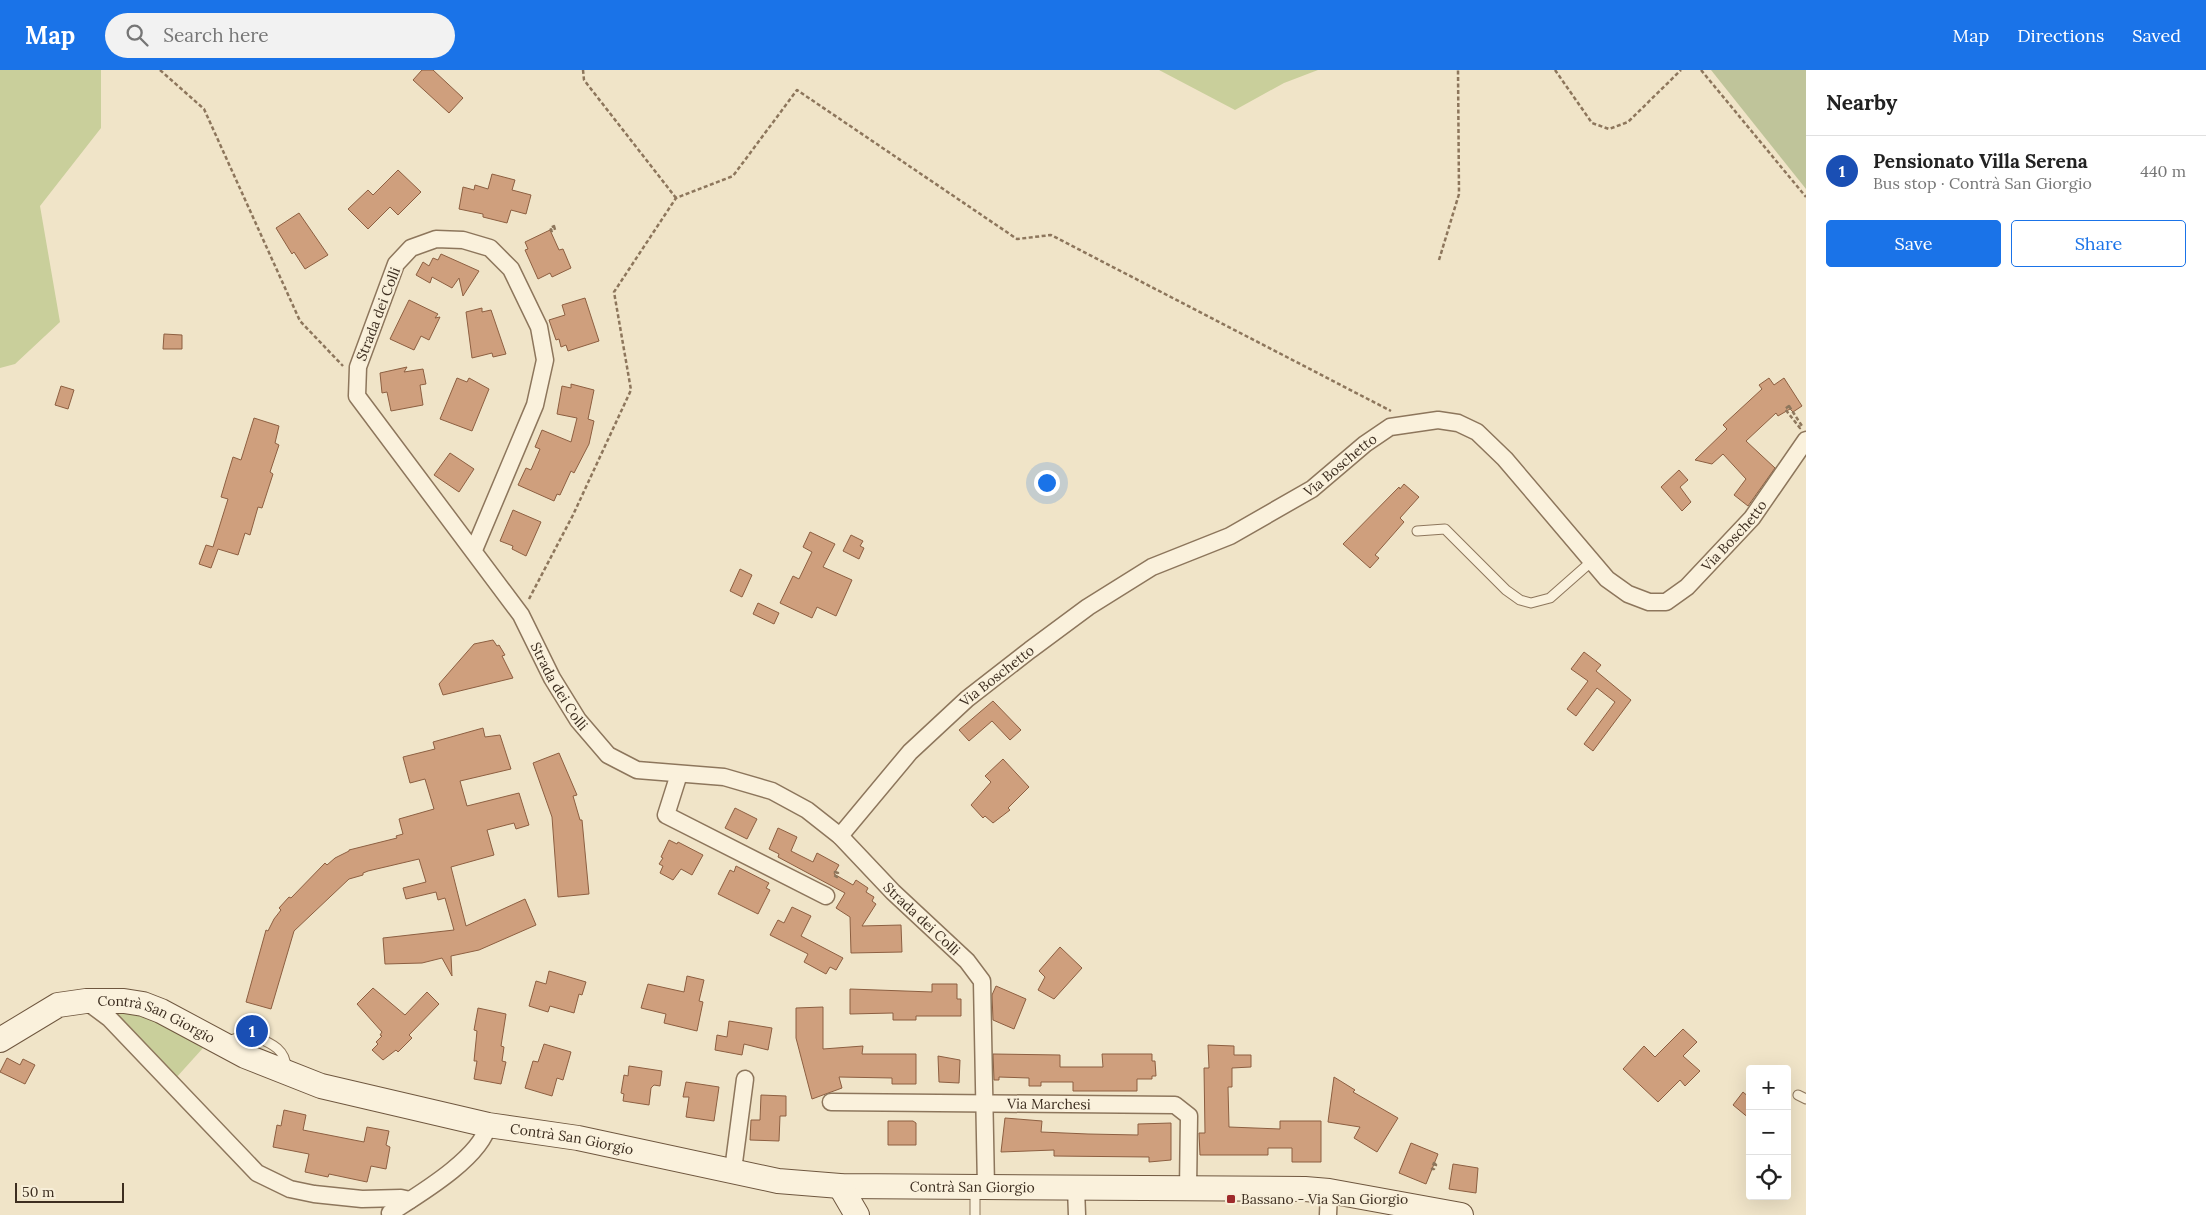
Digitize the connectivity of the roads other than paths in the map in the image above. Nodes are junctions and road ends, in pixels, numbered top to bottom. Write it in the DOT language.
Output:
graph roads {
  1 [pos="1806,440"];
  2 [pos="1417,531"];
  3 [pos="474,550"];
  4 [pos="1592,561"];
  5 [pos="679,774"];
  6 [pos="840,836"];
  7 [pos="826,896"];
  8 [pos="86,1001"];
  9 [pos="0,1040"];
  10 [pos="745,1080"];
  11 [pos="831,1102"];
  12 [pos="984,1102"];
  13 [pos="488,1125"];
  14 [pos="733,1170"];
  15 [pos="840,1186"];
  16 [pos="980,1187"];
  17 [pos="1076,1188"];
  18 [pos="1188,1190"];
  19 [pos="1329,1191"];
  20 [pos="410,1200"];
  21 [pos="390,1213"];
  22 [pos="857,1215"];
  23 [pos="975,1215"];
  24 [pos="1077,1215"];
  25 [pos="1328,1215"];
  26 [pos="1461,1215"];
  1 -- 4 [label="street, Via Boschetto"];
  2 -- 4 [label="lane"];
  3 -- 3 [label="street, Strada dei Colli"];
  3 -- 5 [label="street, Strada dei Colli"];
  4 -- 6 [label="street, Via Boschetto"];
  5 -- 6 [label="street, Strada dei Colli"];
  5 -- 7 [label="street"];
  6 -- 12 [label="street, Strada dei Colli"];
  8 -- 9 [label="street, Contrà San Giorgio"];
  8 -- 13 [label="street, Contrà San Giorgio"];
  8 -- 20 [label="street"];
  10 -- 14 [label="street"];
  11 -- 12 [label="street, Via Marchesi"];
  12 -- 16 [label="street, Strada dei Colli"];
  12 -- 18 [label="street, Via Marchesi"];
  13 -- 14 [label="street, Contrà San Giorgio"];
  13 -- 20 [label="street"];
  14 -- 15 [label="street, Contrà San Giorgio"];
  15 -- 16 [label="street, Contrà San Giorgio"];
  15 -- 22 [label="street"];
  16 -- 17 [label="street, Contrà San Giorgio"];
  16 -- 23 [label="lane"];
  17 -- 18 [label="street, Contrà San Giorgio"];
  17 -- 24 [label="street"];
  18 -- 19 [label="street, Contrà San Giorgio"];
  19 -- 25 [label="street"];
  19 -- 26 [label="street, Contrà San Giorgio"];
  20 -- 21 [label="street"];
}
